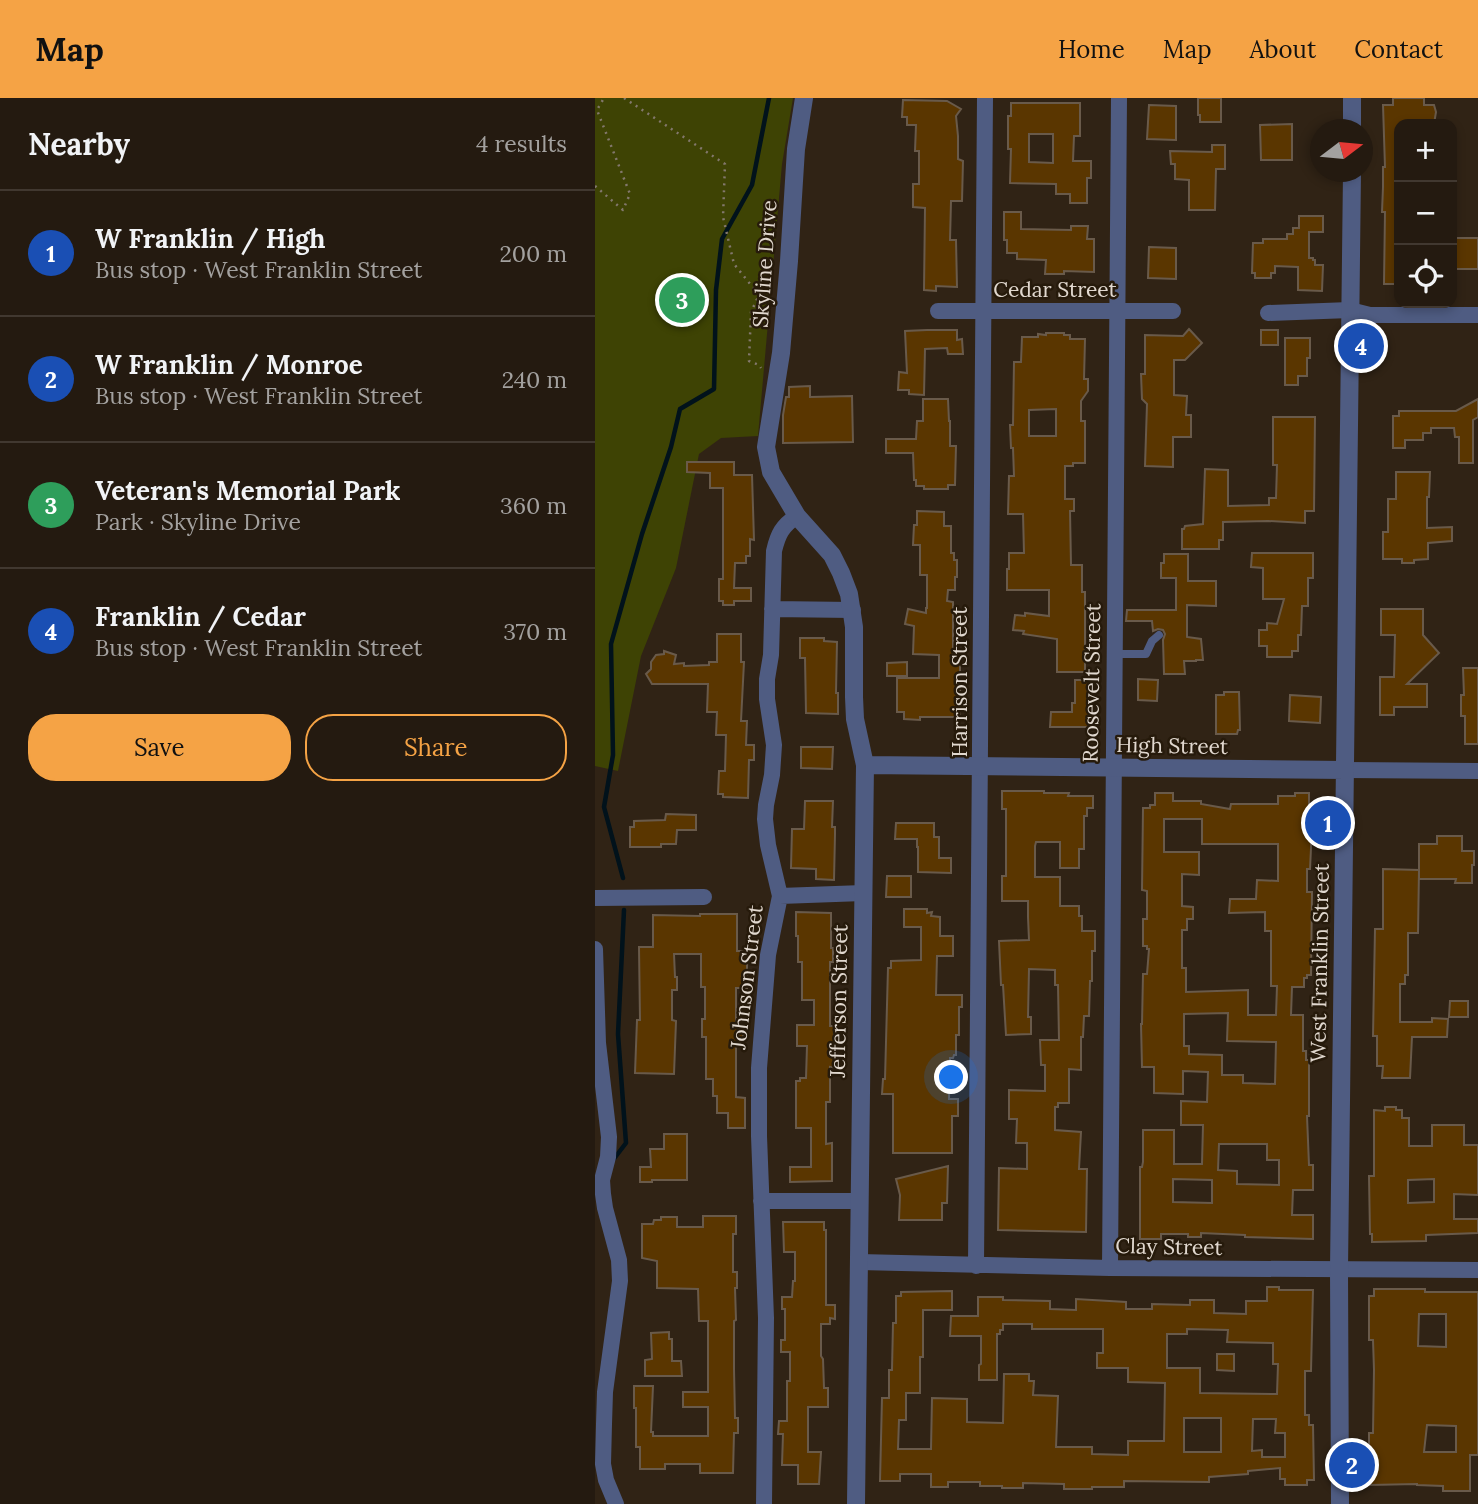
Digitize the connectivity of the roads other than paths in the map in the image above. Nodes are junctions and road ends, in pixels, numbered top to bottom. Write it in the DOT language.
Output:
graph roads {
  1 [pos="804,98"];
  2 [pos="985,98"];
  3 [pos="1119,98"];
  4 [pos="1352,98"];
  5 [pos="1352,119"];
  6 [pos="1352,182"];
  7 [pos="1350,310"];
  8 [pos="938,311"];
  9 [pos="983,311"];
  10 [pos="1173,311"];
  11 [pos="1118,312"];
  12 [pos="1268,313"];
  13 [pos="1478,315"];
  14 [pos="797,516"];
  15 [pos="772,609"];
  16 [pos="853,610"];
  17 [pos="1159,635"];
  18 [pos="1114,654"];
  19 [pos="865,765"];
  20 [pos="980,766"];
  21 [pos="1113,768"];
  22 [pos="1345,770"];
  23 [pos="1478,771"];
  24 [pos="863,893"];
  25 [pos="780,896"];
  26 [pos="704,897"];
  27 [pos="595,898"];
  28 [pos="595,948"];
  29 [pos="761,1201"];
  30 [pos="860,1201"];
  31 [pos="859,1262"];
  32 [pos="976,1266"];
  33 [pos="1110,1268"];
  34 [pos="1339,1270"];
  35 [pos="1478,1270"];
  36 [pos="616,1504"];
  37 [pos="764,1504"];
  38 [pos="856,1504"];
  39 [pos="1340,1504"];
  1 -- 14 [label="street, Skyline Drive"];
  2 -- 9 [label="street, Harrison Street"];
  3 -- 11 [label="street, Roosevelt Street"];
  4 -- 5 [label="street"];
  6 -- 7 [label="street, West Franklin Street"];
  7 -- 12 [label="street"];
  7 -- 13 [label="street"];
  7 -- 22 [label="street, West Franklin Street"];
  8 -- 9 [label="street, Cedar Street"];
  9 -- 11 [label="street, Cedar Street"];
  9 -- 20 [label="street, Harrison Street"];
  10 -- 11 [label="street, Cedar Street"];
  11 -- 18 [label="street, Roosevelt Street"];
  14 -- 15 [label="street, Johnson Street"];
  14 -- 16 [label="street, Jefferson Street"];
  15 -- 16 [label="street"];
  15 -- 25 [label="street, Johnson Street"];
  16 -- 19 [label="street, Jefferson Street"];
  17 -- 18 [label="lane"];
  18 -- 21 [label="street, Roosevelt Street"];
  19 -- 20 [label="street, High Street"];
  19 -- 24 [label="street, Jefferson Street"];
  20 -- 21 [label="street, High Street"];
  20 -- 32 [label="street, Harrison Street"];
  21 -- 22 [label="street, High Street"];
  21 -- 33 [label="street, Roosevelt Street"];
  22 -- 23 [label="street, High Street"];
  22 -- 34 [label="street, West Franklin Street"];
  24 -- 25 [label="street"];
  24 -- 30 [label="street, Jefferson Street"];
  25 -- 29 [label="street, Johnson Street"];
  26 -- 27 [label="street"];
  28 -- 36 [label="street"];
  29 -- 30 [label="street"];
  29 -- 37 [label="street, Johnson Street"];
  30 -- 31 [label="street, Jefferson Street"];
  31 -- 32 [label="street, Clay Street"];
  31 -- 38 [label="street, Jefferson Street"];
  32 -- 33 [label="street, Clay Street"];
  33 -- 34 [label="street, Clay Street"];
  34 -- 35 [label="street, Clay Street"];
  34 -- 39 [label="street, West Franklin Street"];
}
